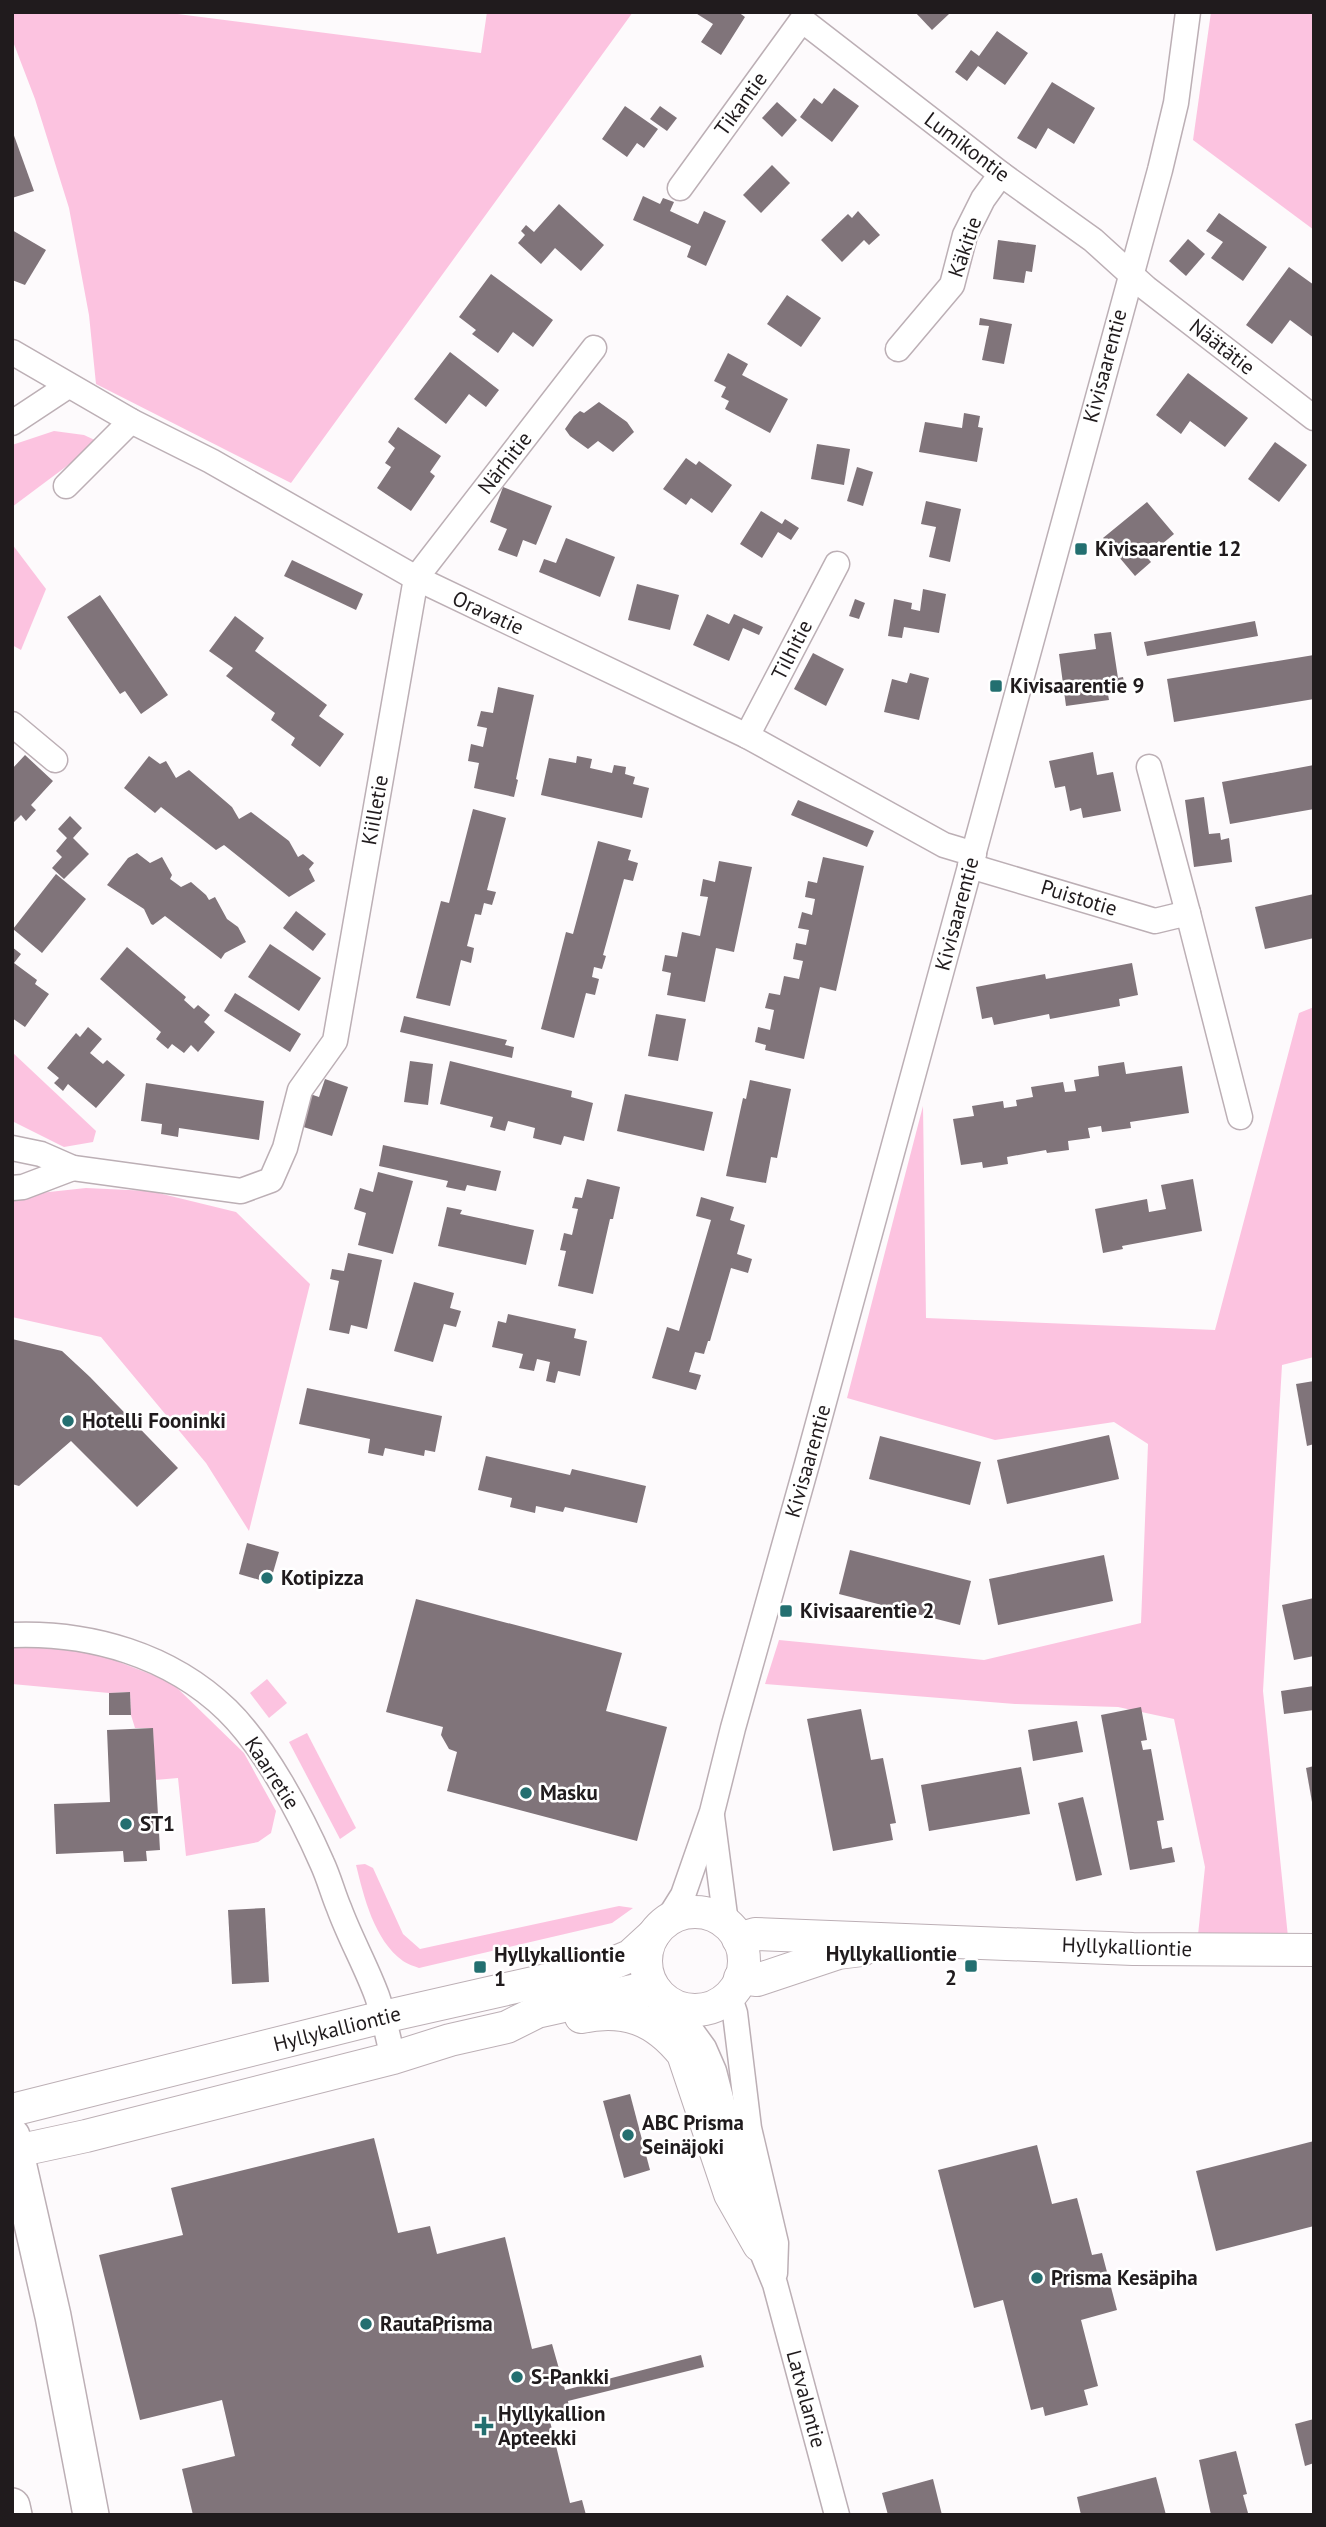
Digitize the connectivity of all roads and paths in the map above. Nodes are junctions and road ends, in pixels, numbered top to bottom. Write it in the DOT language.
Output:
graph roads {
  1 [pos="1188,12"];
  2 [pos="802,20"];
  3 [pos="1001,174"];
  4 [pos="680,188"];
  5 [pos="1131,274"];
  6 [pos="594,348"];
  7 [pos="898,349"];
  8 [pos="12,352"];
  9 [pos="68,386"];
  10 [pos="1314,418"];
  11 [pos="131,421"];
  12 [pos="12,423"];
  13 [pos="66,486"];
  14 [pos="837,564"];
  15 [pos="416,578"];
  16 [pos="12,724"];
  17 [pos="747,736"];
  18 [pos="55,760"];
  19 [pos="1149,767"];
  20 [pos="972,860"];
  21 [pos="1188,913"];
  22 [pos="1240,1117"];
  23 [pos="12,1148"];
  24 [pos="74,1168"];
  25 [pos="12,1188"];
  26 [pos="12,1635"];
  27 [pos="712,1812"];
  28 [pos="661,1927"];
  29 [pos="732,1931"];
  30 [pos="940,1941"];
  31 [pos="1314,1950"];
  32 [pos="735,1987"];
  33 [pos="664,1998"];
  34 [pos="383,2017"];
  35 [pos="507,2027"];
  36 [pos="393,2058"];
  37 [pos="12,2110"];
  38 [pos="14,2146"];
  39 [pos="758,2245"];
  40 [pos="775,2284"];
  41 [pos="12,2506"];
  42 [pos="14,2515"];
  43 [pos="91,2515"];
  44 [pos="837,2515"];
  1 -- 5 [label="street, Kivisaarentie"];
  2 -- 3 [label="street, Lumikontie"];
  2 -- 4 [label="street, Tikantie"];
  3 -- 5 [label="street, Lumikontie"];
  3 -- 7 [label="street, Käkitie"];
  5 -- 10 [label="street, Näätätie"];
  5 -- 20 [label="street, Kivisaarentie"];
  6 -- 15 [label="street, Närhitie"];
  8 -- 9 [label="street, Oravatie"];
  9 -- 11 [label="street, Oravatie"];
  9 -- 12 [label="street"];
  11 -- 13 [label="street"];
  11 -- 15 [label="street, Oravatie"];
  14 -- 17 [label="street, Tilhitie"];
  15 -- 17 [label="street, Oravatie"];
  15 -- 24 [label="street, Kiilletie"];
  16 -- 18 [label="street"];
  17 -- 20 [label="street, Oravatie"];
  19 -- 21 [label="street"];
  20 -- 21 [label="street, Puistotie"];
  20 -- 27 [label="street, Kivisaarentie"];
  21 -- 22 [label="street"];
  23 -- 24 [label="street"];
  24 -- 25 [label="street"];
  26 -- 34 [label="street, Kaarretie"];
  27 -- 28 [label="street, Kivisaarentie"];
  27 -- 29 [label="street, Kivisaarentie"];
  28 -- 29 [label="main road"];
  28 -- 33 [label="main road"];
  28 -- 34 [label="main road, Hyllykalliontie"];
  29 -- 30 [label="main road, Hyllykalliontie"];
  29 -- 32 [label="main road"];
  30 -- 31 [label="main road, Hyllykalliontie"];
  30 -- 32 [label="main road, Hyllykalliontie"];
  32 -- 33 [label="main road"];
  32 -- 40 [label="street, Latvalantie"];
  33 -- 35 [label="main road, Hyllykalliontie"];
  33 -- 39 [label="street, Latvalantie"];
  34 -- 36 [label="street, Kaarretie"];
  34 -- 37 [label="main road, Hyllykalliontie"];
  35 -- 36 [label="main road, Hyllykalliontie"];
  35 -- 39 [label="main road"];
  36 -- 38 [label="main road, Hyllykalliontie"];
  38 -- 43 [label="highway"];
  39 -- 40 [label="street, Latvalantie"];
  40 -- 44 [label="street, Latvalantie"];
  41 -- 42 [label="highway"];
}
